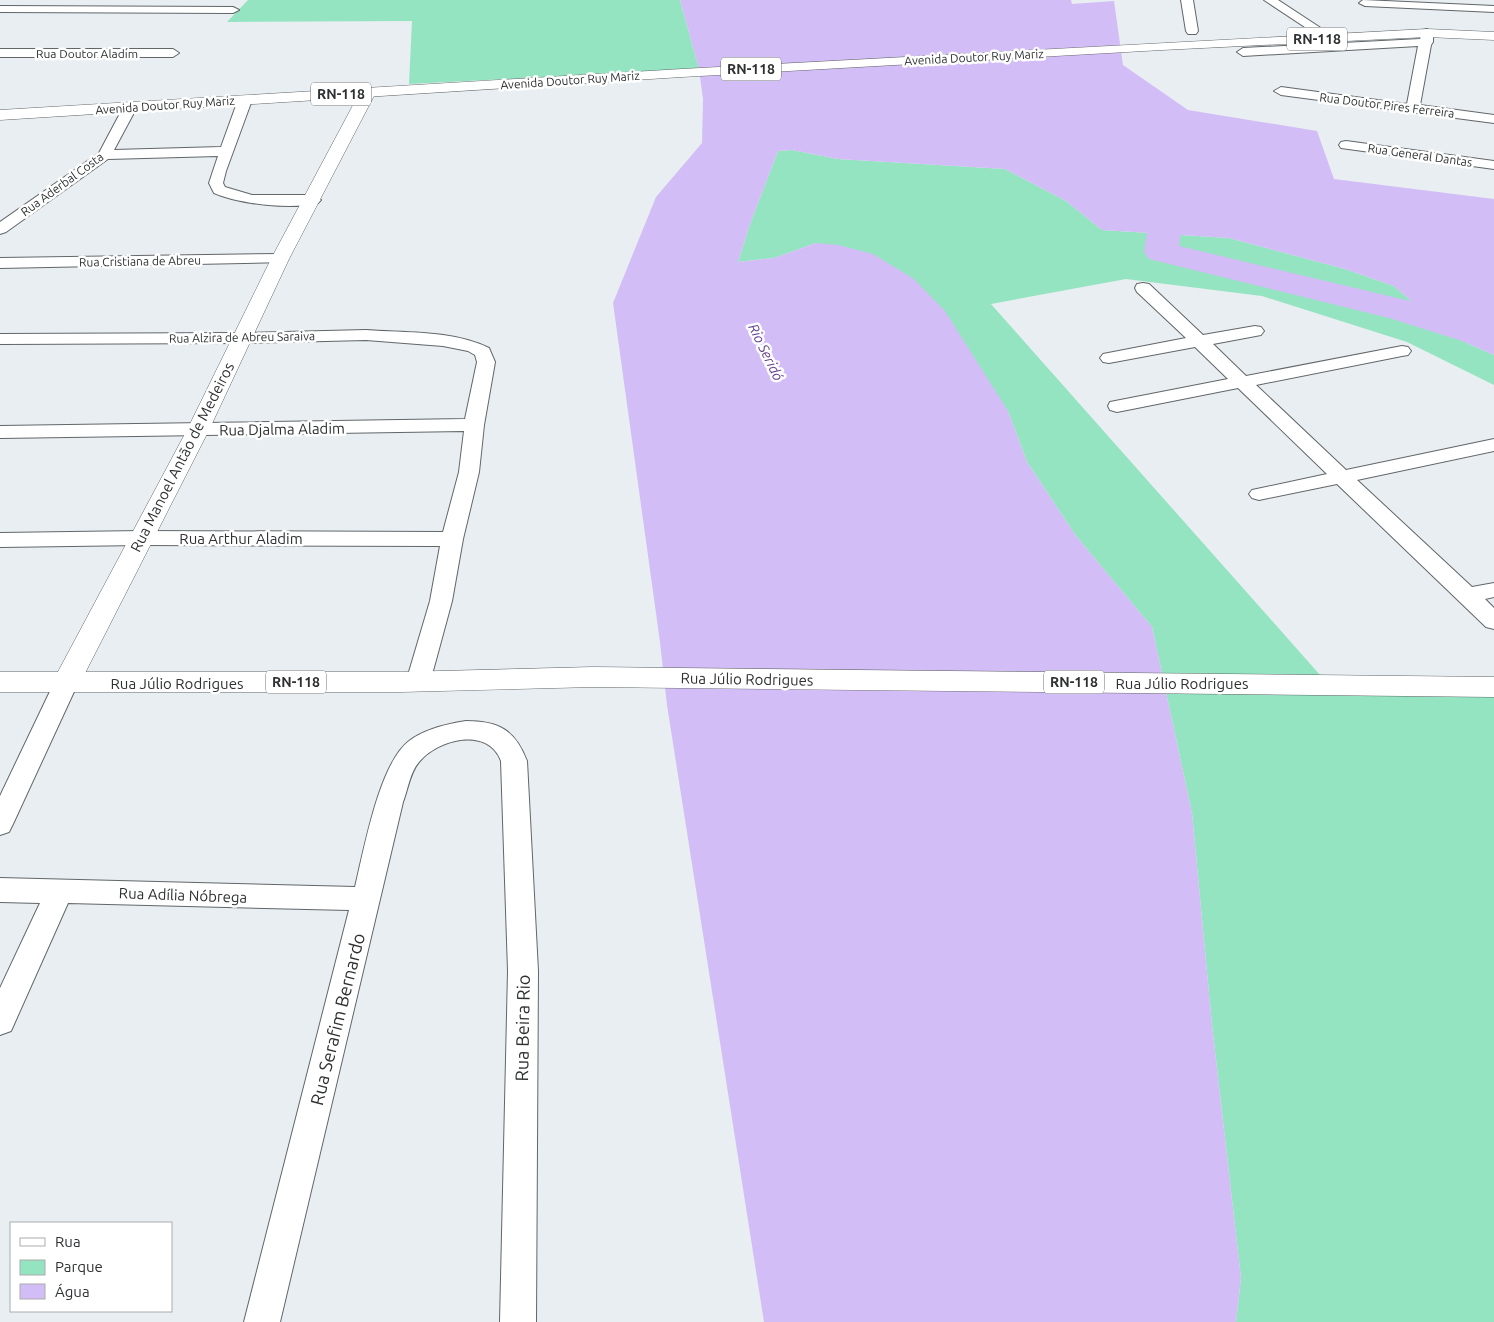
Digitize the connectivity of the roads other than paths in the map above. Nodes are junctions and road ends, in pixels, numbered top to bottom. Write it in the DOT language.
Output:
graph roads {
  1 [pos="1187,0"];
  2 [pos="1270,0"];
  3 [pos="1365,3"];
  4 [pos="1492,7"];
  5 [pos="0,9"];
  6 [pos="233,10"];
  7 [pos="1192,31"];
  8 [pos="1494,36"];
  9 [pos="1330,38"];
  10 [pos="1427,38"];
  11 [pos="1243,52"];
  12 [pos="0,53"];
  13 [pos="173,53"];
  14 [pos="368,92"];
  15 [pos="1281,92"];
  16 [pos="245,100"];
  17 [pos="130,107"];
  18 [pos="1413,108"];
  19 [pos="0,115"];
  20 [pos="1494,119"];
  21 [pos="1346,145"];
  22 [pos="226,151"];
  23 [pos="104,155"];
  24 [pos="1494,165"];
  25 [pos="313,200"];
  26 [pos="0,229"];
  27 [pos="280,259"];
  28 [pos="0,263"];
  29 [pos="1144,288"];
  30 [pos="1256,331"];
  31 [pos="242,338"];
  32 [pos="0,339"];
  33 [pos="1198,341"];
  34 [pos="1402,351"];
  35 [pos="1109,358"];
  36 [pos="1242,383"];
  37 [pos="1116,406"];
  38 [pos="474,425"];
  39 [pos="198,430"];
  40 [pos="0,432"];
  41 [pos="1494,446"];
  42 [pos="1342,477"];
  43 [pos="1259,494"];
  44 [pos="142,538"];
  45 [pos="452,539"];
  46 [pos="0,540"];
  47 [pos="1494,590"];
  48 [pos="1467,596"];
  49 [pos="1494,622"];
  50 [pos="0,682"];
  51 [pos="418,682"];
  52 [pos="66,683"];
  53 [pos="1494,687"];
  54 [pos="500,738"];
  55 [pos="0,824"];
  56 [pos="0,890"];
  57 [pos="60,891"];
  58 [pos="366,899"];
  59 [pos="0,1021"];
  60 [pos="262,1322"];
  61 [pos="518,1322"];
  1 -- 7 [label="street"];
  2 -- 9 [label="street"];
  3 -- 4 [label="street"];
  5 -- 6 [label="street"];
  8 -- 10 [label="main road, RN-118"];
  9 -- 10 [label="main road, RN-118"];
  9 -- 14 [label="main road, Avenida Doutor Ruy Mariz / RN-118"];
  10 -- 11 [label="street"];
  10 -- 18 [label="street"];
  12 -- 13 [label="street, Rua Doutor Aladim"];
  14 -- 16 [label="main road, Avenida Doutor Ruy Mariz / RN-118"];
  14 -- 25 [label="main road, Rua Manoel Antão de Medeiros"];
  15 -- 18 [label="street, Rua Doutor Pires Ferreira"];
  16 -- 17 [label="main road, Avenida Doutor Ruy Mariz / RN-118"];
  16 -- 22 [label="street"];
  17 -- 19 [label="main road, Avenida Doutor Ruy Mariz / RN-118"];
  17 -- 23 [label="street, Rua Aderbal Costa"];
  18 -- 20 [label="street, Rua Doutor Pires Ferreira"];
  21 -- 24 [label="street, Rua General Dantas"];
  22 -- 23 [label="street"];
  22 -- 25 [label="street"];
  23 -- 26 [label="street, Rua Aderbal Costa"];
  25 -- 27 [label="main road, Rua Manoel Antão de Medeiros"];
  27 -- 28 [label="street, Rua Cristiana de Abreu"];
  27 -- 31 [label="main road, Rua Manoel Antão de Medeiros"];
  29 -- 33 [label="street"];
  30 -- 33 [label="street"];
  31 -- 32 [label="street, Rua Alzira de Abreu Saraiva"];
  31 -- 38 [label="street, Rua Alzira de Abreu Saraiva"];
  31 -- 39 [label="main road, Rua Manoel Antão de Medeiros"];
  33 -- 35 [label="street"];
  33 -- 36 [label="street"];
  34 -- 36 [label="street"];
  36 -- 37 [label="street"];
  36 -- 42 [label="street"];
  38 -- 39 [label="street, Rua Djalma Aladim"];
  38 -- 45 [label="street"];
  39 -- 40 [label="street, Rua Djalma Aladim"];
  39 -- 44 [label="main road, Rua Manoel Antão de Medeiros"];
  41 -- 42 [label="street"];
  42 -- 43 [label="street"];
  42 -- 48 [label="street"];
  44 -- 45 [label="street, Rua Arthur Aladim"];
  44 -- 46 [label="street, Rua Arthur Aladim"];
  44 -- 52 [label="main road, Rua Manoel Antão de Medeiros"];
  45 -- 51 [label="street"];
  47 -- 48 [label="street"];
  48 -- 49 [label="street"];
  50 -- 52 [label="main road, Rua Júlio Rodrigues / RN-118"];
  51 -- 52 [label="main road, Rua Júlio Rodrigues / RN-118"];
  51 -- 53 [label="main road, Rua Júlio Rodrigues / RN-118"];
  52 -- 55 [label="street, Rua Manoel Antão de Medeiros"];
  54 -- 58 [label="street, Rua Serafim Bernardo"];
  54 -- 61 [label="street, Rua Beira Rio"];
  56 -- 57 [label="street, Rua Adília Nóbrega"];
  57 -- 58 [label="street, Rua Adília Nóbrega"];
  57 -- 59 [label="street"];
  58 -- 60 [label="street, Rua Serafim Bernardo"];
}
